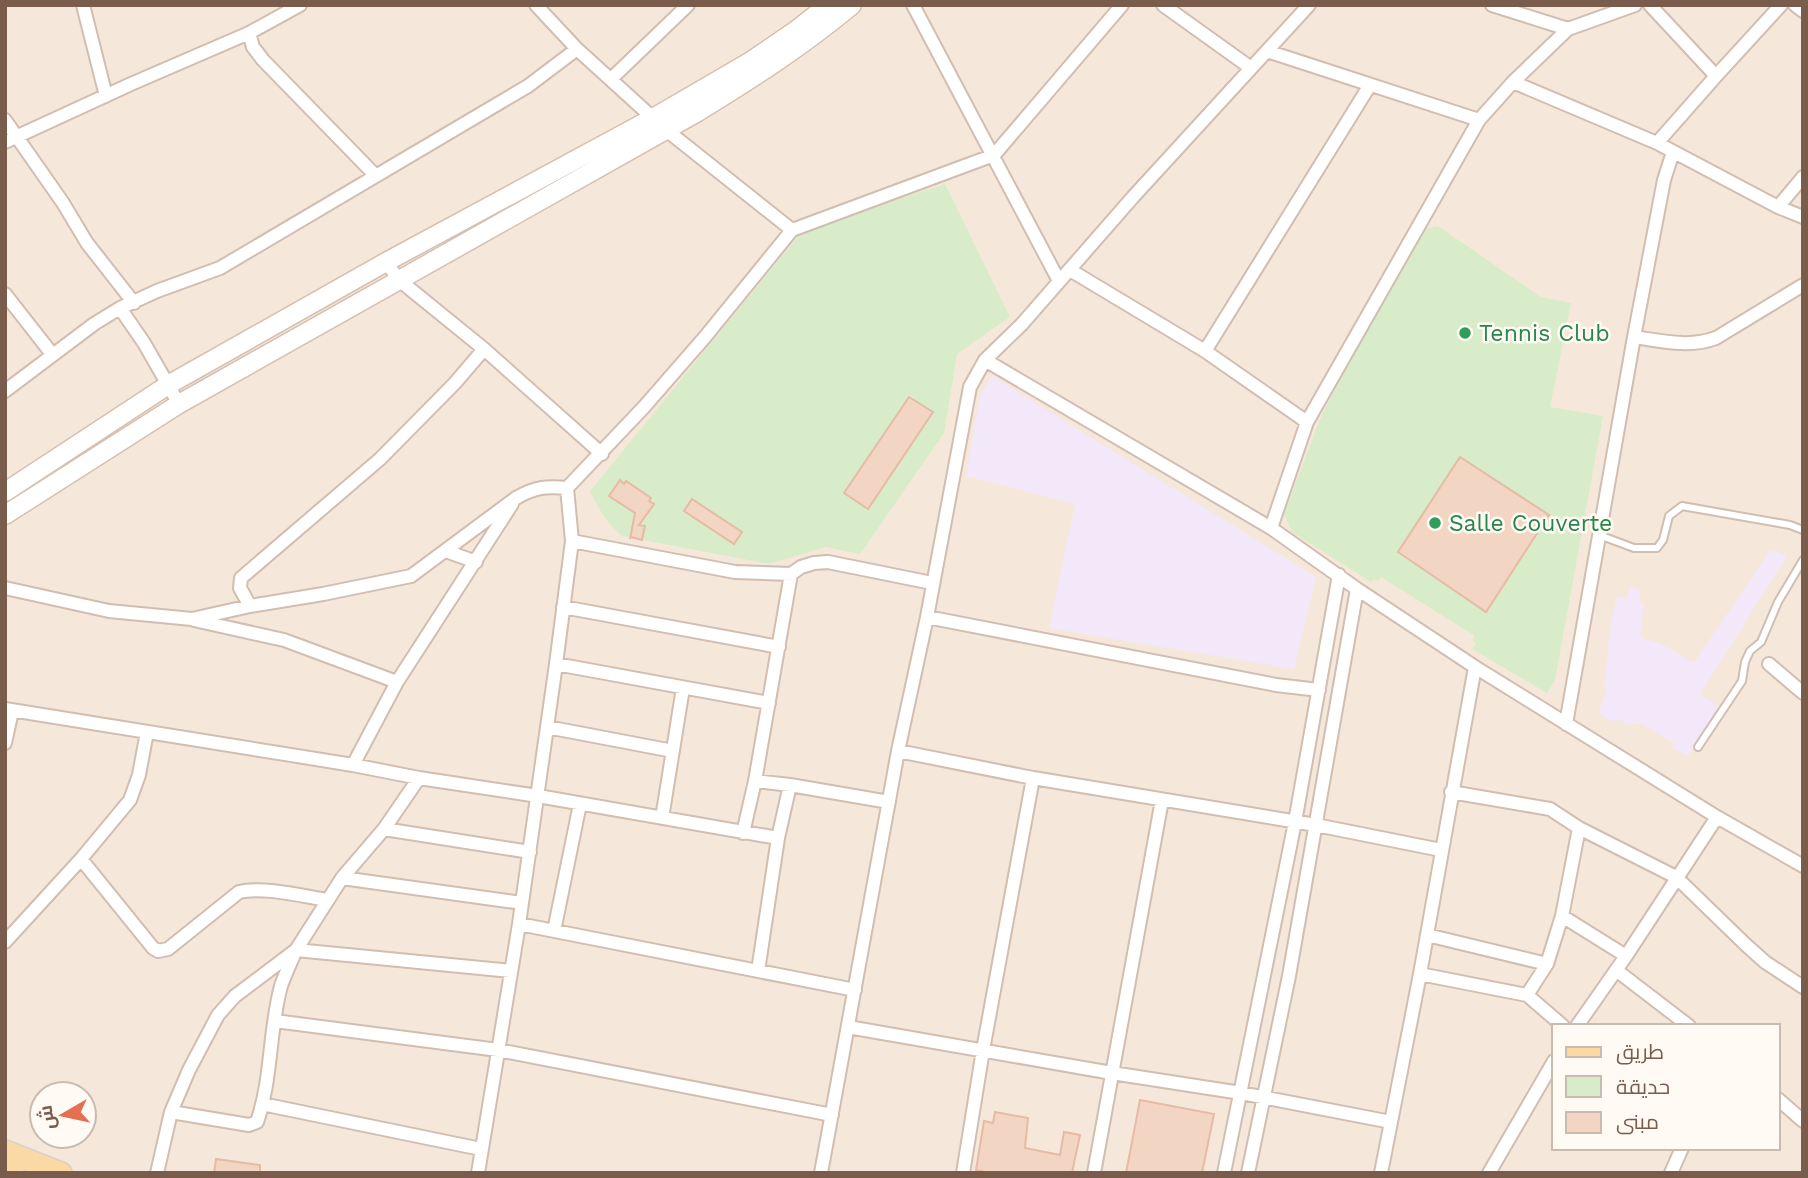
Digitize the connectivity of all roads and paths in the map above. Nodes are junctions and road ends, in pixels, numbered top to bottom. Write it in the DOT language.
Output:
graph roads {
  1 [pos="83,5"];
  2 [pos="300,5"];
  3 [pos="536,5"];
  4 [pos="688,5"];
  5 [pos="828,5"];
  6 [pos="852,5"];
  7 [pos="914,5"];
  8 [pos="1122,5"];
  9 [pos="1163,5"];
  10 [pos="1309,5"];
  11 [pos="1493,5"];
  12 [pos="1635,5"];
  13 [pos="1650,5"];
  14 [pos="1781,5"];
  15 [pos="1795,5"];
  16 [pos="1803,11"];
  17 [pos="1568,29"];
  18 [pos="248,33"];
  19 [pos="578,49"];
  20 [pos="1267,51"];
  21 [pos="1251,68"];
  22 [pos="1716,76"];
  23 [pos="611,79"];
  24 [pos="1513,82"];
  25 [pos="1370,85"];
  26 [pos="106,96"];
  27 [pos="5,120"];
  28 [pos="1479,120"];
  29 [pos="659,124"];
  30 [pos="18,136"];
  31 [pos="5,142"];
  32 [pos="1657,143"];
  33 [pos="1673,152"];
  34 [pos="994,155"];
  35 [pos="375,175"];
  36 [pos="1803,177"];
  37 [pos="1778,207"];
  38 [pos="1803,217"];
  39 [pos="792,230"];
  40 [pos="386,262"];
  41 [pos="1070,270"];
  42 [pos="399,280"];
  43 [pos="1059,281"];
  44 [pos="1803,285"];
  45 [pos="5,294"];
  46 [pos="134,303"];
  47 [pos="120,308"];
  48 [pos="1634,337"];
  49 [pos="484,349"];
  50 [pos="1205,351"];
  51 [pos="52,354"];
  52 [pos="985,360"];
  53 [pos="168,385"];
  54 [pos="5,391"];
  55 [pos="179,404"];
  56 [pos="1307,422"];
  57 [pos="602,453"];
  58 [pos="567,488"];
  59 [pos="5,492"];
  60 [pos="516,498"];
  61 [pos="5,515"];
  62 [pos="1270,528"];
  63 [pos="1803,530"];
  64 [pos="1599,534"];
  65 [pos="572,541"];
  66 [pos="446,551"];
  67 [pos="1803,560"];
  68 [pos="476,562"];
  69 [pos="791,574"];
  70 [pos="1339,575"];
  71 [pos="932,583"];
  72 [pos="5,588"];
  73 [pos="1357,589"];
  74 [pos="250,606"];
  75 [pos="563,607"];
  76 [pos="926,617"];
  77 [pos="192,619"];
  78 [pos="779,647"];
  79 [pos="556,664"];
  80 [pos="1769,664"];
  81 [pos="1475,667"];
  82 [pos="397,682"];
  83 [pos="683,688"];
  84 [pos="1319,690"];
  85 [pos="1803,693"];
  86 [pos="769,703"];
  87 [pos="9,710"];
  88 [pos="1566,724"];
  89 [pos="547,727"];
  90 [pos="147,732"];
  91 [pos="5,743"];
  92 [pos="1698,747"];
  93 [pos="673,751"];
  94 [pos="898,751"];
  95 [pos="353,765"];
  96 [pos="419,778"];
  97 [pos="1032,778"];
  98 [pos="755,781"];
  99 [pos="790,785"];
  100 [pos="1451,792"];
  101 [pos="538,796"];
  102 [pos="1162,800"];
  103 [pos="889,802"];
  104 [pos="580,804"];
  105 [pos="1717,817"];
  106 [pos="662,818"];
  107 [pos="1295,822"];
  108 [pos="1316,825"];
  109 [pos="1578,828"];
  110 [pos="384,829"];
  111 [pos="743,833"];
  112 [pos="778,838"];
  113 [pos="1441,850"];
  114 [pos="530,852"];
  115 [pos="81,859"];
  116 [pos="1803,866"];
  117 [pos="1676,877"];
  118 [pos="342,878"];
  119 [pos="327,900"];
  120 [pos="522,903"];
  121 [pos="1562,916"];
  122 [pos="519,924"];
  123 [pos="10,928"];
  124 [pos="554,931"];
  125 [pos="1427,935"];
  126 [pos="5,942"];
  127 [pos="296,950"];
  128 [pos="1626,956"];
  129 [pos="1546,964"];
  130 [pos="1616,970"];
  131 [pos="511,971"];
  132 [pos="758,971"];
  133 [pos="1420,974"];
  134 [pos="1803,988"];
  135 [pos="855,990"];
  136 [pos="1527,995"];
  137 [pos="275,1021"];
  138 [pos="1561,1024"];
  139 [pos="1578,1024"];
  140 [pos="1686,1024"];
  141 [pos="848,1027"];
  142 [pos="983,1049"];
  143 [pos="498,1050"];
  144 [pos="1552,1064"];
  145 [pos="1112,1073"];
  146 [pos="1241,1093"];
  147 [pos="1264,1098"];
  148 [pos="1780,1101"];
  149 [pos="262,1104"];
  150 [pos="172,1112"];
  151 [pos="832,1115"];
  152 [pos="1803,1121"];
  153 [pos="1391,1122"];
  154 [pos="481,1149"];
  155 [pos="1681,1150"];
  156 [pos="5,1151"];
  157 [pos="5,1170"];
  158 [pos="13,1173"];
  159 [pos="61,1173"];
  160 [pos="157,1173"];
  161 [pos="478,1173"];
  162 [pos="821,1173"];
  163 [pos="963,1173"];
  164 [pos="1094,1173"];
  165 [pos="1224,1173"];
  166 [pos="1248,1173"];
  167 [pos="1381,1173"];
  168 [pos="1489,1173"];
  169 [pos="1671,1173"];
  1 -- 26 [label="street"];
  2 -- 18 [label="street"];
  3 -- 19 [label="street"];
  4 -- 23 [label="street"];
  5 -- 29 [label="street"];
  6 -- 29 [label="street"];
  7 -- 34 [label="street"];
  8 -- 34 [label="street"];
  9 -- 21 [label="street"];
  10 -- 20 [label="street"];
  11 -- 17 [label="street"];
  12 -- 17 [label="street"];
  13 -- 22 [label="street"];
  14 -- 22 [label="street"];
  15 -- 16 [label="street"];
  17 -- 24 [label="street"];
  18 -- 26 [label="street"];
  18 -- 35 [label="street"];
  19 -- 23 [label="street"];
  19 -- 35 [label="street"];
  20 -- 21 [label="street"];
  20 -- 25 [label="street"];
  21 -- 41 [label="street"];
  22 -- 32 [label="street"];
  23 -- 29 [label="street"];
  24 -- 28 [label="street"];
  24 -- 32 [label="street"];
  25 -- 28 [label="street"];
  25 -- 50 [label="street"];
  26 -- 30 [label="street"];
  27 -- 30 [label="street"];
  28 -- 56 [label="street"];
  29 -- 39 [label="street"];
  29 -- 40 [label="street"];
  29 -- 42 [label="street"];
  30 -- 31 [label="street"];
  30 -- 46 [label="street"];
  32 -- 33 [label="street"];
  33 -- 37 [label="street"];
  33 -- 48 [label="street"];
  34 -- 39 [label="street"];
  34 -- 43 [label="street"];
  35 -- 46 [label="street"];
  36 -- 37 [label="street"];
  37 -- 38 [label="street"];
  39 -- 57 [label="street"];
  40 -- 42 [label="street"];
  40 -- 53 [label="street"];
  41 -- 43 [label="street"];
  41 -- 50 [label="street"];
  42 -- 49 [label="street"];
  42 -- 55 [label="street"];
  43 -- 52 [label="street"];
  44 -- 48 [label="street"];
  45 -- 51 [label="street"];
  46 -- 47 [label="street"];
  47 -- 51 [label="street"];
  47 -- 53 [label="street"];
  48 -- 64 [label="street"];
  49 -- 57 [label="street"];
  49 -- 74 [label="street"];
  50 -- 56 [label="street"];
  51 -- 54 [label="street"];
  52 -- 62 [label="street"];
  52 -- 71 [label="street"];
  53 -- 55 [label="street"];
  53 -- 59 [label="street"];
  55 -- 61 [label="street"];
  56 -- 62 [label="street"];
  57 -- 58 [label="street"];
  58 -- 60 [label="street"];
  58 -- 65 [label="street"];
  60 -- 66 [label="street"];
  60 -- 68 [label="street"];
  62 -- 70 [label="street"];
  63 -- 64 [label="lane"];
  64 -- 88 [label="street"];
  65 -- 69 [label="street"];
  65 -- 75 [label="street"];
  66 -- 68 [label="street"];
  66 -- 74 [label="street"];
  67 -- 92 [label="lane"];
  68 -- 82 [label="street"];
  69 -- 71 [label="street"];
  69 -- 78 [label="street"];
  70 -- 73 [label="street"];
  70 -- 84 [label="street"];
  71 -- 76 [label="street"];
  72 -- 77 [label="street"];
  73 -- 81 [label="street"];
  73 -- 108 [label="street"];
  74 -- 77 [label="street"];
  75 -- 78 [label="street"];
  75 -- 79 [label="street"];
  76 -- 84 [label="street"];
  76 -- 94 [label="street"];
  77 -- 82 [label="street"];
  78 -- 86 [label="street"];
  79 -- 83 [label="street"];
  79 -- 89 [label="street"];
  80 -- 85 [label="street"];
  81 -- 88 [label="street"];
  81 -- 100 [label="street"];
  82 -- 95 [label="street"];
  83 -- 86 [label="street"];
  83 -- 93 [label="street"];
  84 -- 107 [label="street"];
  86 -- 98 [label="street"];
  87 -- 90 [label="street"];
  87 -- 91 [label="street"];
  88 -- 105 [label="street"];
  89 -- 93 [label="street"];
  89 -- 101 [label="street"];
  90 -- 95 [label="street"];
  90 -- 115 [label="street"];
  93 -- 106 [label="street"];
  94 -- 97 [label="street"];
  94 -- 103 [label="street"];
  95 -- 96 [label="street"];
  96 -- 101 [label="street"];
  96 -- 110 [label="street"];
  97 -- 102 [label="street"];
  97 -- 142 [label="street"];
  98 -- 99 [label="street"];
  98 -- 111 [label="street"];
  99 -- 103 [label="street"];
  99 -- 112 [label="street"];
  100 -- 109 [label="street"];
  100 -- 113 [label="street"];
  101 -- 104 [label="street"];
  101 -- 114 [label="street"];
  102 -- 107 [label="street"];
  102 -- 145 [label="street"];
  103 -- 135 [label="street"];
  104 -- 106 [label="street"];
  104 -- 124 [label="street"];
  105 -- 116 [label="street"];
  105 -- 117 [label="street"];
  106 -- 111 [label="street"];
  107 -- 108 [label="street"];
  107 -- 146 [label="street"];
  108 -- 113 [label="street"];
  108 -- 147 [label="street"];
  109 -- 117 [label="street"];
  109 -- 121 [label="street"];
  110 -- 114 [label="street"];
  110 -- 118 [label="street"];
  111 -- 112 [label="street"];
  112 -- 132 [label="street"];
  113 -- 125 [label="street"];
  114 -- 120 [label="street"];
  115 -- 119 [label="street"];
  115 -- 123 [label="street"];
  117 -- 128 [label="street"];
  117 -- 134 [label="street"];
  118 -- 119 [label="street"];
  118 -- 120 [label="street"];
  119 -- 127 [label="street"];
  120 -- 122 [label="street"];
  121 -- 128 [label="street"];
  121 -- 129 [label="street"];
  122 -- 124 [label="street"];
  122 -- 131 [label="street"];
  123 -- 126 [label="street"];
  124 -- 132 [label="street"];
  125 -- 129 [label="street"];
  125 -- 133 [label="street"];
  127 -- 131 [label="street"];
  127 -- 137 [label="street"];
  127 -- 150 [label="street"];
  128 -- 130 [label="street"];
  129 -- 136 [label="street"];
  130 -- 139 [label="street"];
  130 -- 140 [label="street"];
  131 -- 143 [label="street"];
  132 -- 135 [label="street"];
  133 -- 136 [label="street"];
  133 -- 153 [label="street"];
  135 -- 141 [label="street"];
  136 -- 138 [label="street"];
  137 -- 143 [label="street"];
  137 -- 149 [label="street"];
  141 -- 142 [label="street"];
  141 -- 151 [label="street"];
  142 -- 145 [label="street"];
  142 -- 163 [label="street"];
  143 -- 151 [label="street"];
  143 -- 154 [label="street"];
  144 -- 168 [label="street"];
  145 -- 146 [label="street"];
  145 -- 164 [label="street"];
  146 -- 147 [label="street"];
  146 -- 165 [label="street"];
  147 -- 153 [label="street"];
  147 -- 166 [label="street"];
  148 -- 152 [label="street"];
  149 -- 150 [label="street"];
  149 -- 154 [label="street"];
  150 -- 160 [label="street"];
  151 -- 162 [label="street"];
  153 -- 167 [label="street"];
  154 -- 161 [label="street"];
  155 -- 169 [label="street"];
  156 -- 159 [label="main road"];
  157 -- 158 [label="main road"];
}
